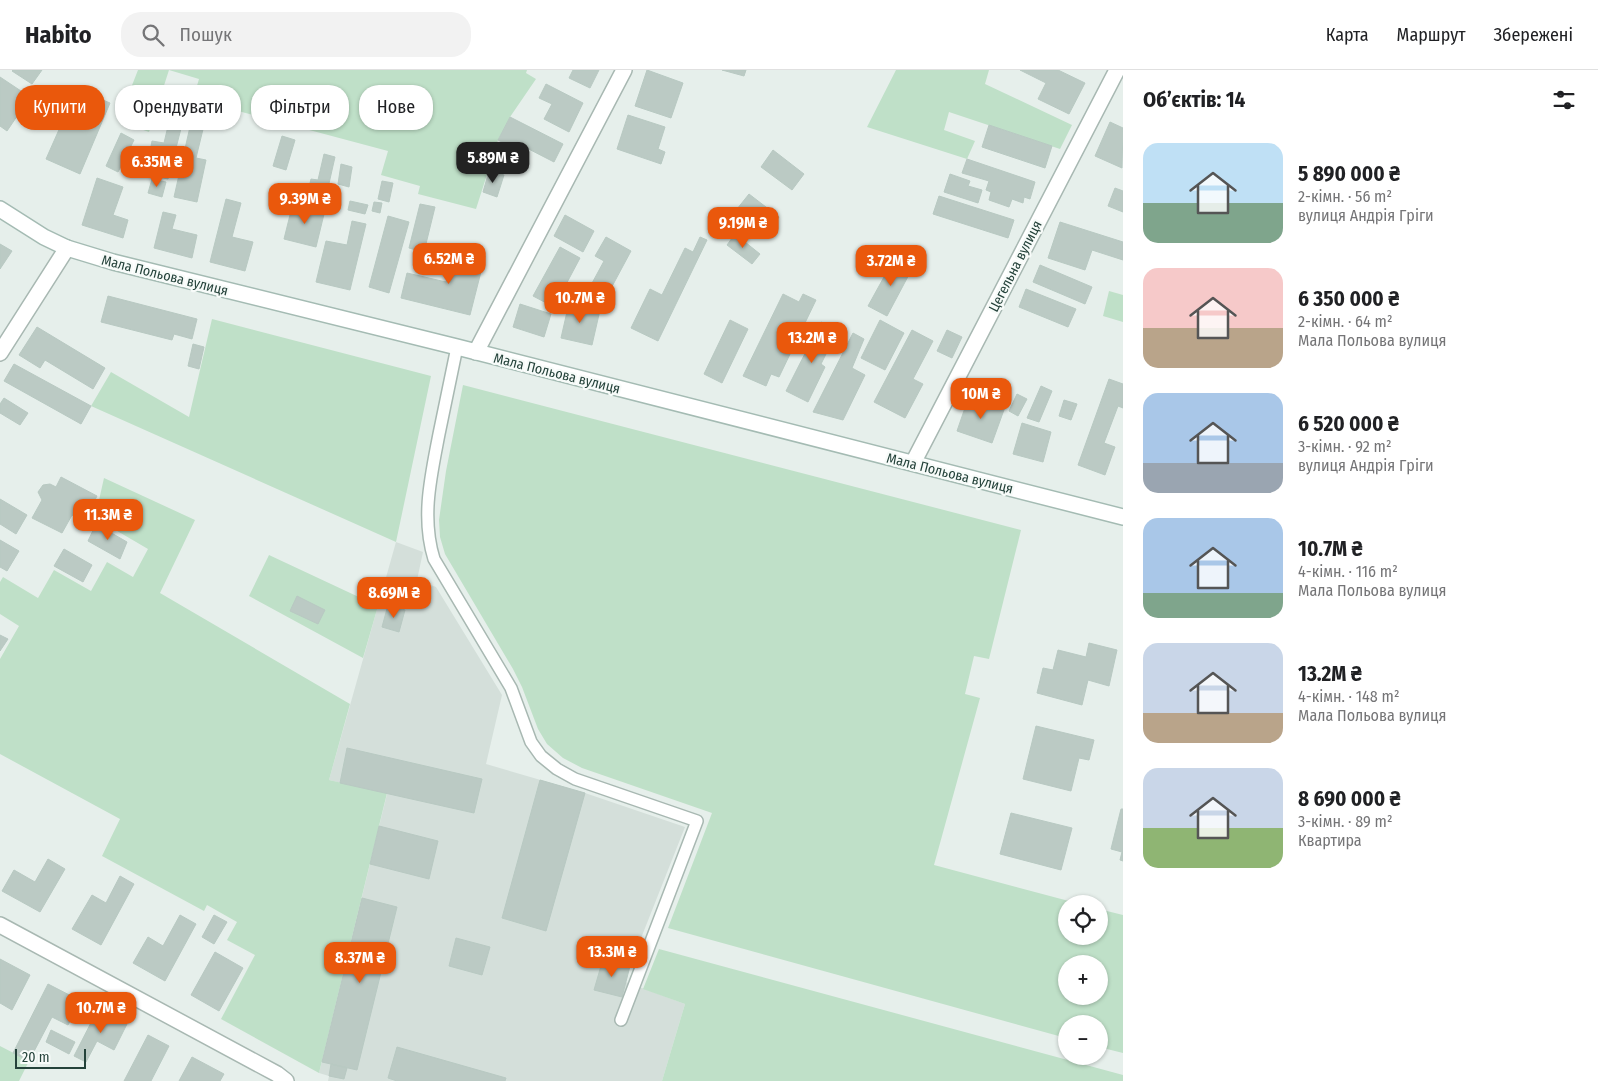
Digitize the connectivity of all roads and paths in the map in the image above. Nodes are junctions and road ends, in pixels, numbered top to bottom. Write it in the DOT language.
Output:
graph roads {
  1 [pos="624,70"];
  2 [pos="1117,70"];
  3 [pos="0,209"];
  4 [pos="67,248"];
  5 [pos="457,347"];
  6 [pos="476,352"];
  7 [pos="0,353"];
  8 [pos="913,463"];
  9 [pos="1123,517"];
  10 [pos="0,925"];
  11 [pos="622,1020"];
  12 [pos="286,1081"];
  1 -- 6 [label="street"];
  2 -- 8 [label="street, Цегельна вулиця"];
  3 -- 4 [label="street, Мала Польова вулиця"];
  4 -- 5 [label="street, Мала Польова вулиця"];
  4 -- 7 [label="street"];
  5 -- 6 [label="street, Мала Польова вулиця"];
  5 -- 11 [label="lane"];
  6 -- 8 [label="street, Мала Польова вулиця"];
  8 -- 9 [label="street, Мала Польова вулиця"];
  10 -- 12 [label="street"];
}
